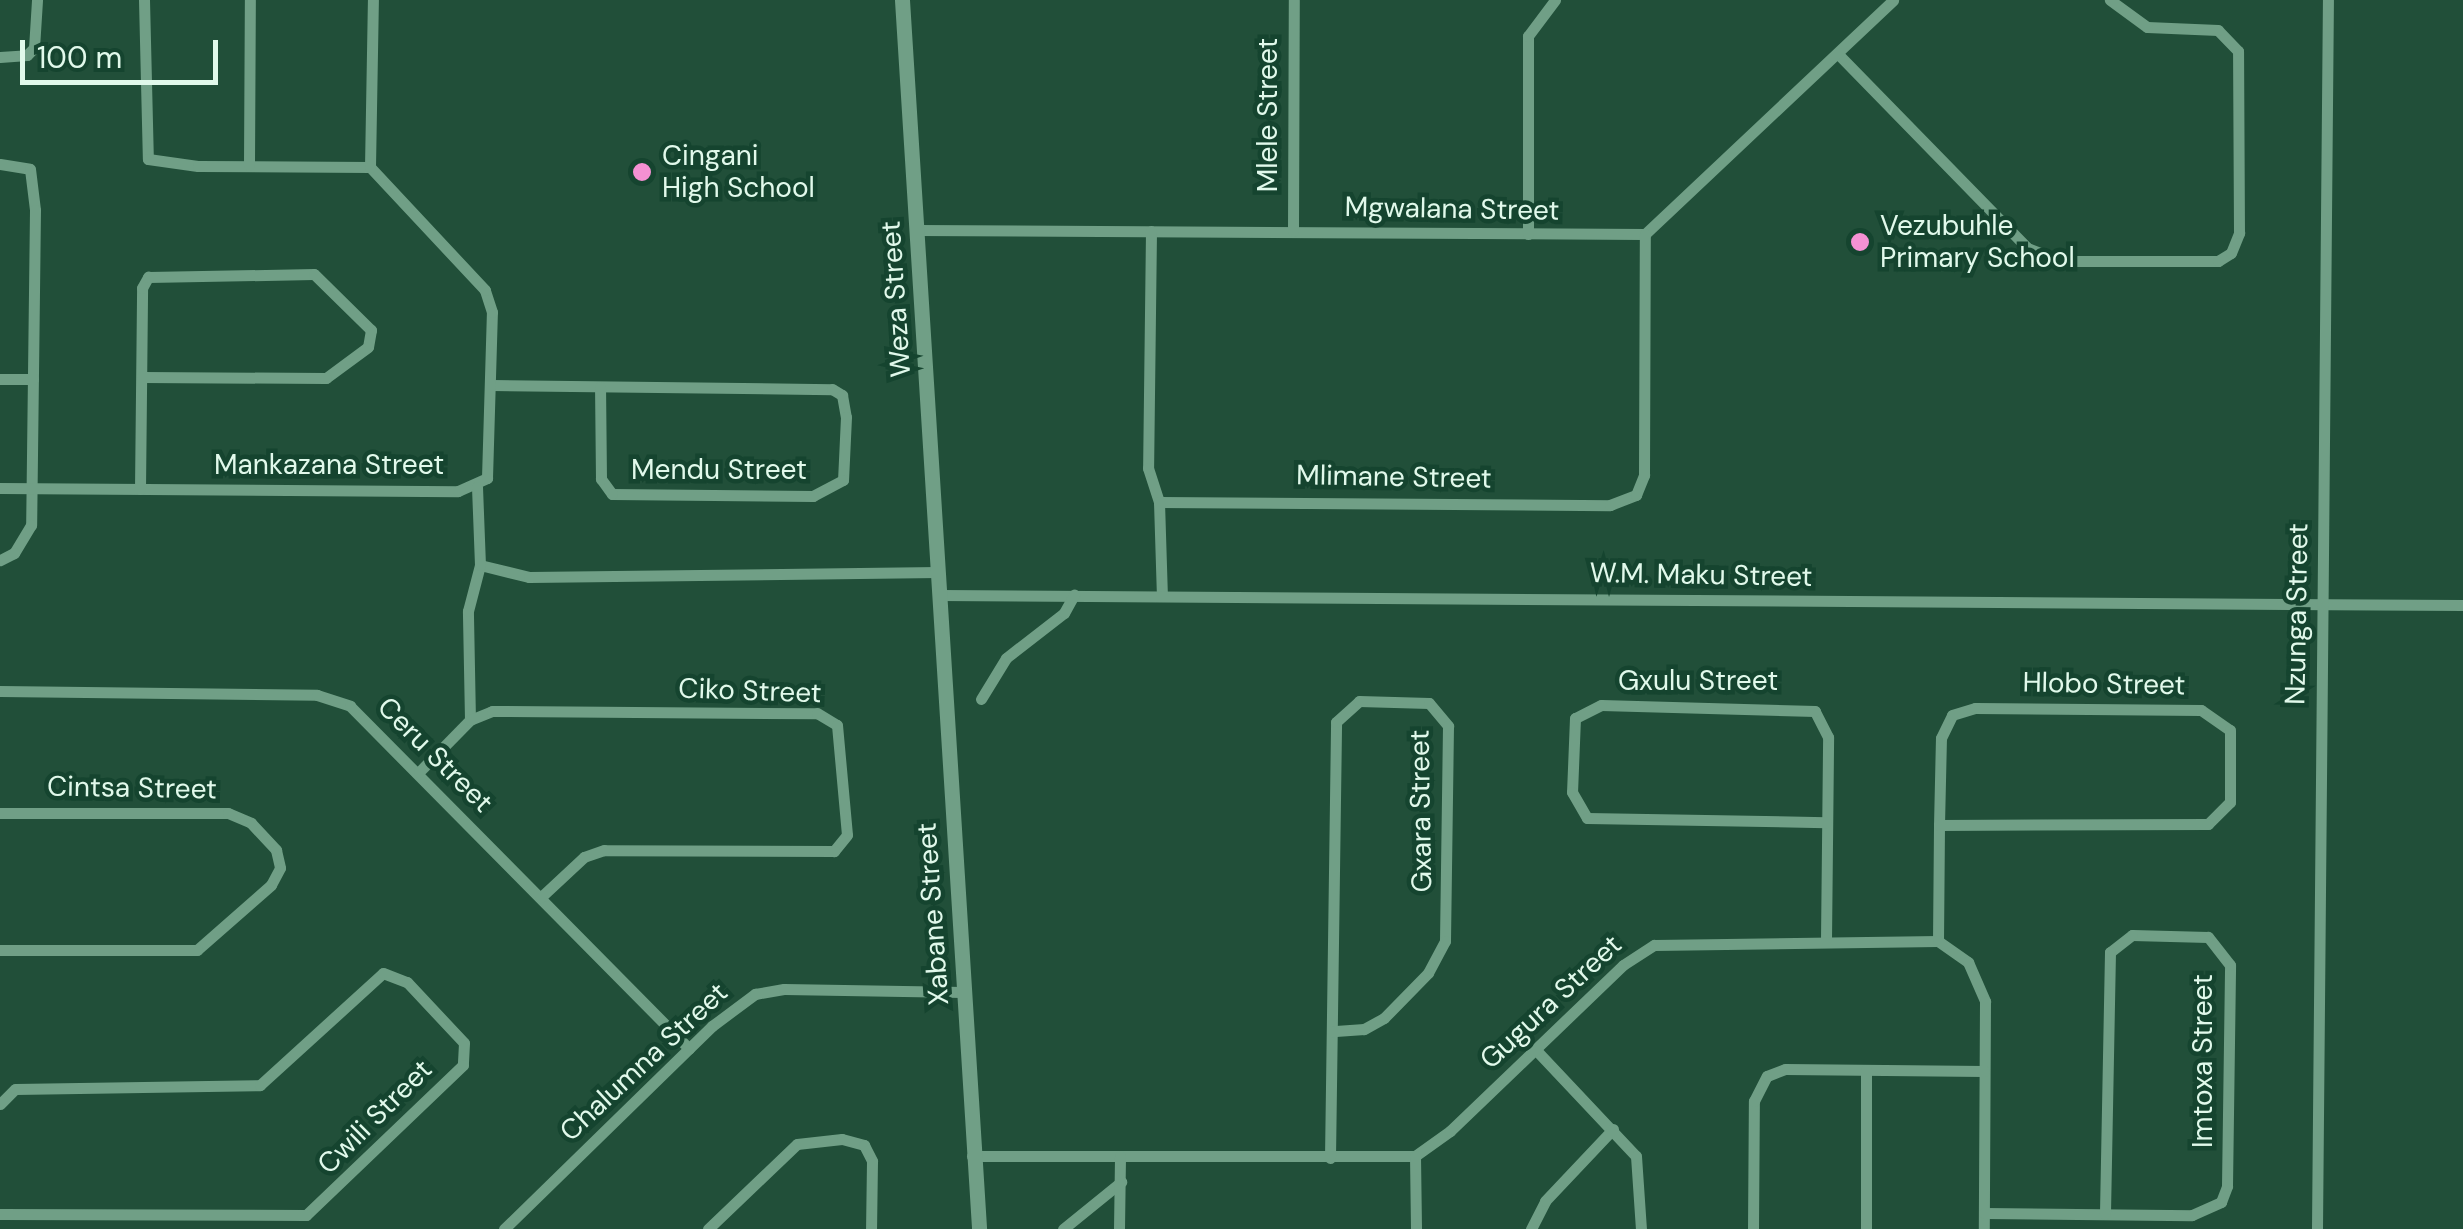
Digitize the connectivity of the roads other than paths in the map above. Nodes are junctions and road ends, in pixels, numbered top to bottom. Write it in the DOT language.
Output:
graph roads {
  1 [pos="37,0"];
  2 [pos="144,0"];
  3 [pos="250,0"];
  4 [pos="373,0"];
  5 [pos="902,0"];
  6 [pos="1294,0"];
  7 [pos="1555,0"];
  8 [pos="1893,0"];
  9 [pos="2110,0"];
  10 [pos="2328,0"];
  11 [pos="1838,54"];
  12 [pos="0,57"];
  13 [pos="0,164"];
  14 [pos="249,165"];
  15 [pos="370,167"];
  16 [pos="917,230"];
  17 [pos="1150,231"];
  18 [pos="1293,231"];
  19 [pos="1528,234"];
  20 [pos="1645,234"];
  21 [pos="142,377"];
  22 [pos="33,379"];
  23 [pos="0,380"];
  24 [pos="492,385"];
  25 [pos="600,386"];
  26 [pos="477,487"];
  27 [pos="0,488"];
  28 [pos="34,488"];
  29 [pos="140,489"];
  30 [pos="1158,502"];
  31 [pos="0,560"];
  32 [pos="480,565"];
  33 [pos="938,572"];
  34 [pos="940,595"];
  35 [pos="1074,595"];
  36 [pos="1162,595"];
  37 [pos="2322,604"];
  38 [pos="2463,605"];
  39 [pos="0,692"];
  40 [pos="981,699"];
  41 [pos="470,720"];
  42 [pos="419,772"];
  43 [pos="0,812"];
  44 [pos="1826,822"];
  45 [pos="1939,825"];
  46 [pos="541,898"];
  47 [pos="1826,940"];
  48 [pos="1938,941"];
  49 [pos="0,950"];
  50 [pos="963,992"];
  51 [pos="1332,1031"];
  52 [pos="689,1048"];
  53 [pos="1535,1049"];
  54 [pos="1866,1070"];
  55 [pos="1984,1070"];
  56 [pos="0,1104"];
  57 [pos="1613,1129"];
  58 [pos="972,1156"];
  59 [pos="1120,1156"];
  60 [pos="1415,1156"];
  61 [pos="1330,1158"];
  62 [pos="1120,1182"];
  63 [pos="1984,1213"];
  64 [pos="0,1214"];
  65 [pos="2105,1214"];
  66 [pos="504,1229"];
  67 [pos="708,1229"];
  68 [pos="871,1229"];
  69 [pos="980,1229"];
  70 [pos="1063,1229"];
  71 [pos="1119,1229"];
  72 [pos="1416,1229"];
  73 [pos="1530,1229"];
  74 [pos="1641,1229"];
  75 [pos="1753,1229"];
  76 [pos="1866,1229"];
  77 [pos="1984,1229"];
  78 [pos="2316,1229"];
  1 -- 12 [label="street"];
  2 -- 14 [label="street"];
  3 -- 14 [label="street"];
  4 -- 15 [label="street"];
  5 -- 16 [label="street, Weza Street"];
  6 -- 18 [label="street, Mlele Street"];
  7 -- 19 [label="street"];
  8 -- 11 [label="street"];
  9 -- 11 [label="street"];
  10 -- 37 [label="street, Nzunga Street"];
  11 -- 20 [label="street"];
  13 -- 22 [label="street"];
  14 -- 15 [label="street"];
  15 -- 24 [label="street, Mankazana Street"];
  16 -- 17 [label="street, Mgwalana Street"];
  16 -- 33 [label="street, Weza Street"];
  17 -- 18 [label="street, Mgwalana Street"];
  17 -- 30 [label="street"];
  18 -- 19 [label="street, Mgwalana Street"];
  19 -- 20 [label="street, Mgwalana Street"];
  20 -- 30 [label="street, Mlimane Street"];
  21 -- 21 [label="street"];
  21 -- 29 [label="street"];
  22 -- 23 [label="street"];
  22 -- 28 [label="street"];
  24 -- 25 [label="street, Mendu Street"];
  24 -- 26 [label="street, Mankazana Street"];
  25 -- 25 [label="street, Mendu Street"];
  26 -- 29 [label="street, Mankazana Street"];
  26 -- 32 [label="street"];
  27 -- 28 [label="street, Mankazana Street"];
  28 -- 29 [label="street, Mankazana Street"];
  28 -- 31 [label="street"];
  30 -- 36 [label="street"];
  32 -- 33 [label="street"];
  32 -- 41 [label="street"];
  33 -- 34 [label="street, Weza Street"];
  34 -- 35 [label="street, W.M. Maku Street"];
  34 -- 50 [label="street, Xabane Street"];
  35 -- 36 [label="street, W.M. Maku Street"];
  35 -- 40 [label="street"];
  36 -- 37 [label="street, W.M. Maku Street"];
  37 -- 38 [label="street, W.M. Maku Street"];
  37 -- 78 [label="street, Nzunga Street"];
  39 -- 42 [label="street, Ceru Street"];
  41 -- 42 [label="street"];
  41 -- 46 [label="street, Ciko Street"];
  42 -- 46 [label="street, Ceru Street"];
  43 -- 49 [label="street, Cintsa Street"];
  44 -- 44 [label="street, Gxulu Street"];
  44 -- 47 [label="street, Gxulu Street"];
  45 -- 45 [label="street, Hlobo Street"];
  45 -- 48 [label="street, Hlobo Street"];
  46 -- 52 [label="street, Ceru Street"];
  47 -- 48 [label="street, Gugura Street"];
  47 -- 53 [label="street, Gugura Street"];
  48 -- 55 [label="street"];
  50 -- 52 [label="street, Chalumna Street"];
  50 -- 58 [label="street, Xabane Street"];
  51 -- 51 [label="street, Gxara Street"];
  51 -- 61 [label="street, Gxara Street"];
  52 -- 66 [label="street, Chalumna Street"];
  53 -- 57 [label="street"];
  53 -- 60 [label="street, Gugura Street"];
  54 -- 55 [label="street"];
  54 -- 75 [label="street"];
  54 -- 76 [label="street"];
  55 -- 63 [label="street"];
  56 -- 64 [label="street, Cwili Street"];
  57 -- 73 [label="street"];
  57 -- 74 [label="street"];
  58 -- 59 [label="street"];
  58 -- 69 [label="street, Xabane Street"];
  59 -- 61 [label="street"];
  59 -- 62 [label="street"];
  60 -- 61 [label="street"];
  60 -- 72 [label="street"];
  62 -- 70 [label="street"];
  62 -- 71 [label="street"];
  63 -- 65 [label="street, Imtoxa Street"];
  63 -- 77 [label="street"];
  65 -- 65 [label="street, Imtoxa Street"];
  67 -- 68 [label="street"];
}
